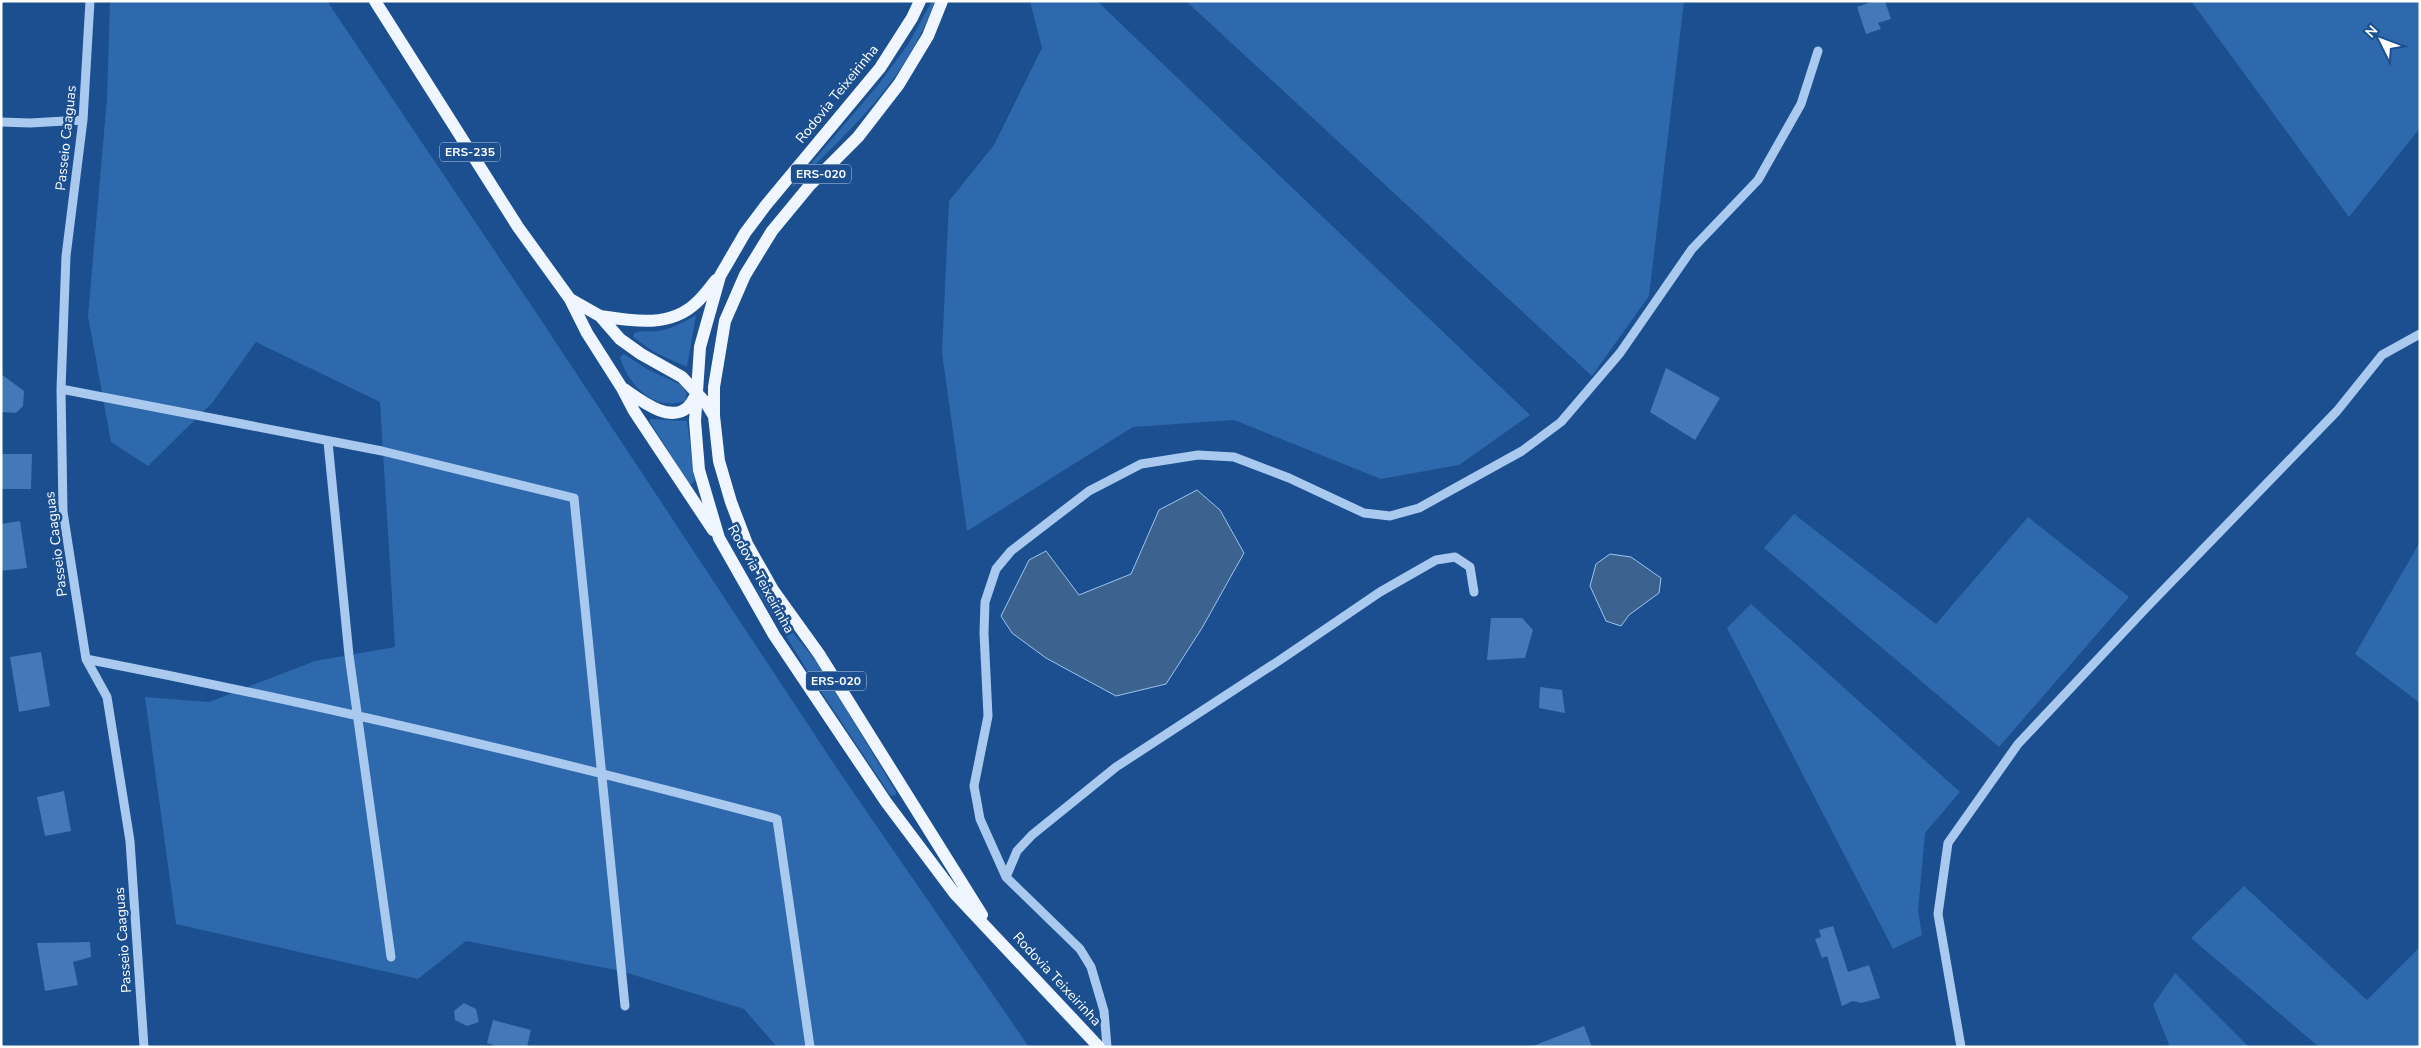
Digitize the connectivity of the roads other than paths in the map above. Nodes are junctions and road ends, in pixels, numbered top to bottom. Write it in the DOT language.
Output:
graph roads {
  1 [pos="90,1"];
  2 [pos="375,1"];
  3 [pos="920,1"];
  4 [pos="942,1"];
  5 [pos="1818,51"];
  6 [pos="83,120"];
  7 [pos="1,122"];
  8 [pos="720,276"];
  9 [pos="570,299"];
  10 [pos="600,316"];
  11 [pos="2420,334"];
  12 [pos="719,357"];
  13 [pos="622,388"];
  14 [pos="61,389"];
  15 [pos="697,393"];
  16 [pos="714,416"];
  17 [pos="328,442"];
  18 [pos="718,538"];
  19 [pos="1474,592"];
  20 [pos="86,659"];
  21 [pos="358,717"];
  22 [pos="603,773"];
  23 [pos="1006,877"];
  24 [pos="992,932"];
  25 [pos="391,956"];
  26 [pos="625,1006"];
  27 [pos="144,1047"];
  28 [pos="810,1047"];
  29 [pos="1099,1047"];
  30 [pos="1107,1047"];
  31 [pos="1961,1047"];
  1 -- 6 [label="street, Passeio Caaguas"];
  2 -- 9 [label="main road, ERS-235"];
  3 -- 8 [label="main road, Rodovia Teixeirinha / ERS-020"];
  4 -- 12 [label="main road, Rodovia Teixeirinha / ERS-020"];
  5 -- 23 [label="street"];
  6 -- 7 [label="street"];
  6 -- 14 [label="street, Passeio Caaguas"];
  8 -- 10 [label="main road"];
  8 -- 15 [label="main road, Rodovia Teixeirinha / ERS-020"];
  9 -- 10 [label="main road, ERS-235"];
  9 -- 13 [label="main road, ERS-235"];
  10 -- 15 [label="main road, ERS-235"];
  11 -- 31 [label="street"];
  12 -- 15 [label="main road"];
  12 -- 16 [label="main road, Rodovia Teixeirinha / ERS-020"];
  13 -- 15 [label="main road"];
  13 -- 18 [label="main road, ERS-235"];
  14 -- 17 [label="street"];
  14 -- 20 [label="street, Passeio Caaguas"];
  15 -- 16 [label="main road"];
  15 -- 18 [label="main road, Rodovia Teixeirinha / ERS-020"];
  16 -- 24 [label="main road, Rodovia Teixeirinha / ERS-020"];
  17 -- 21 [label="street"];
  17 -- 22 [label="street"];
  18 -- 24 [label="main road, Rodovia Teixeirinha / ERS-020"];
  19 -- 23 [label="street"];
  20 -- 21 [label="street"];
  20 -- 27 [label="street, Passeio Caaguas"];
  21 -- 22 [label="street"];
  21 -- 25 [label="street"];
  22 -- 26 [label="street"];
  22 -- 28 [label="street"];
  23 -- 30 [label="street"];
  24 -- 29 [label="main road, Rodovia Teixeirinha / ERS-020"];
}
